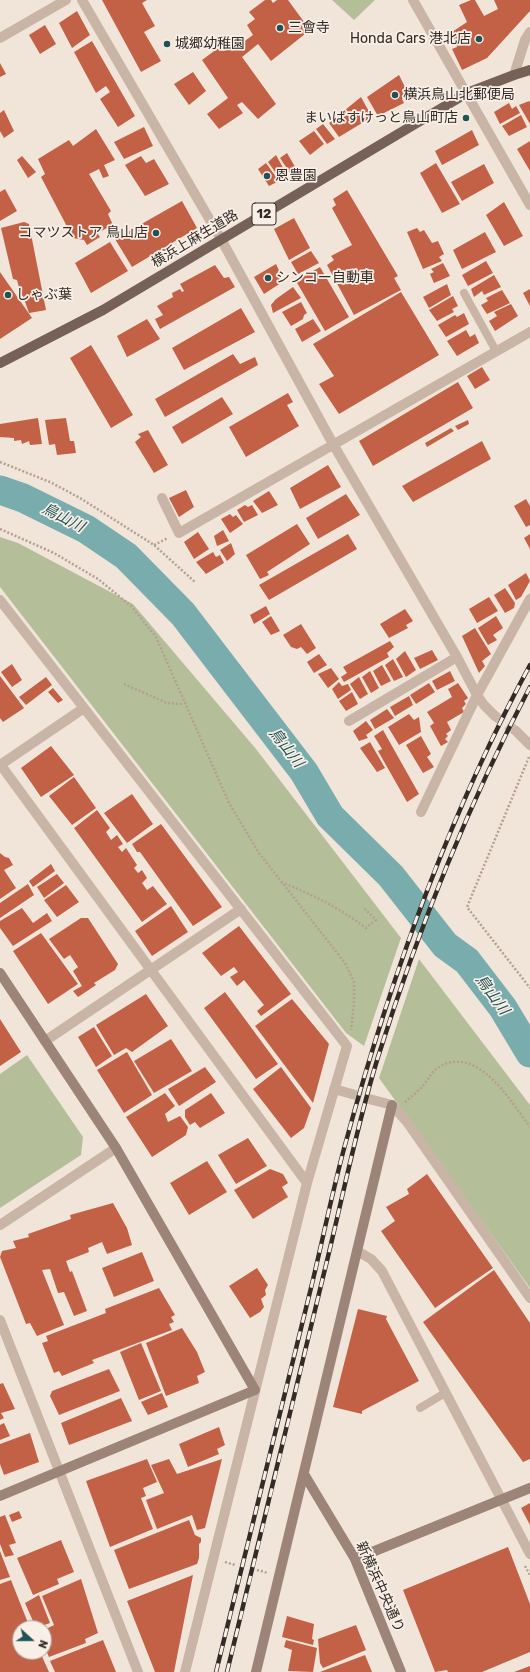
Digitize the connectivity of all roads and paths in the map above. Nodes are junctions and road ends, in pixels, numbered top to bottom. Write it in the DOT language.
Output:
graph roads {
  1 [pos="66,0"];
  2 [pos="82,0"];
  3 [pos="413,0"];
  4 [pos="530,32"];
  5 [pos="0,38"];
  6 [pos="530,70"];
  7 [pos="514,75"];
  8 [pos="467,93"];
  9 [pos="530,205"];
  10 [pos="221,239"];
  11 [pos="464,293"];
  12 [pos="530,332"];
  13 [pos="496,351"];
  14 [pos="0,362"];
  15 [pos="333,444"];
  16 [pos="0,462"];
  17 [pos="162,498"];
  18 [pos="0,529"];
  19 [pos="195,582"];
  20 [pos="530,599"];
  21 [pos="0,600"];
  22 [pos="457,657"];
  23 [pos="124,684"];
  24 [pos="478,695"];
  25 [pos="184,704"];
  26 [pos="84,708"];
  27 [pos="495,716"];
  28 [pos="349,721"];
  29 [pos="516,731"];
  30 [pos="530,745"];
  31 [pos="530,754"];
  32 [pos="0,764"];
  33 [pos="421,812"];
  34 [pos="281,882"];
  35 [pos="363,907"];
  36 [pos="241,909"];
  37 [pos="150,970"];
  38 [pos="0,973"];
  39 [pos="530,988"];
  40 [pos="45,1040"];
  41 [pos="347,1046"];
  42 [pos="334,1089"];
  43 [pos="352,1094"];
  44 [pos="373,1100"];
  45 [pos="392,1105"];
  46 [pos="530,1127"];
  47 [pos="116,1148"];
  48 [pos="307,1183"];
  49 [pos="0,1225"];
  50 [pos="357,1251"];
  51 [pos="530,1298"];
  52 [pos="0,1320"];
  53 [pos="255,1390"];
  54 [pos="445,1393"];
  55 [pos="420,1408"];
  56 [pos="59,1472"];
  57 [pos="304,1474"];
  58 [pos="530,1488"];
  59 [pos="0,1496"];
  60 [pos="501,1500"];
  61 [pos="530,1554"];
  62 [pos="355,1559"];
  63 [pos="220,1561"];
  64 [pos="235,1565"];
  65 [pos="257,1570"];
  66 [pos="269,1573"];
  67 [pos="138,1672"];
  68 [pos="185,1672"];
  69 [pos="256,1672"];
  70 [pos="401,1672"];
  1 -- 5 [label="street"];
  2 -- 10 [label="street"];
  3 -- 8 [label="street"];
  4 -- 7 [label="street"];
  6 -- 7 [label="main road, 横浜上麻生道路 / 12"];
  7 -- 8 [label="main road, 横浜上麻生道路 / 12"];
  8 -- 9 [label="street"];
  8 -- 10 [label="main road, 横浜上麻生道路 / 12"];
  10 -- 14 [label="main road, 横浜上麻生道路 / 12"];
  10 -- 15 [label="street"];
  11 -- 13 [label="lane"];
  12 -- 13 [label="street"];
  13 -- 15 [label="street"];
  15 -- 17 [label="street"];
  15 -- 22 [label="street"];
  16 -- 19 [label="path"];
  18 -- 25 [label="path"];
  20 -- 24 [label="street"];
  21 -- 26 [label="street"];
  22 -- 24 [label="street"];
  22 -- 28 [label="street"];
  23 -- 25 [label="path"];
  24 -- 27 [label="street"];
  24 -- 33 [label="street"];
  25 -- 34 [label="path"];
  26 -- 32 [label="street"];
  26 -- 36 [label="street"];
  29 -- 30 [label="street"];
  31 -- 39 [label="path"];
  32 -- 37 [label="street"];
  34 -- 35 [label="path"];
  34 -- 41 [label="path"];
  36 -- 37 [label="street"];
  36 -- 41 [label="street"];
  37 -- 40 [label="street"];
  37 -- 48 [label="street"];
  38 -- 40 [label="street"];
  40 -- 47 [label="street"];
  41 -- 42 [label="street"];
  42 -- 43 [label="street"];
  42 -- 48 [label="street"];
  44 -- 45 [label="street"];
  45 -- 46 [label="path"];
  45 -- 50 [label="street"];
  45 -- 51 [label="street"];
  47 -- 49 [label="street"];
  47 -- 53 [label="street"];
  48 -- 53 [label="street"];
  50 -- 54 [label="street"];
  50 -- 57 [label="street"];
  52 -- 56 [label="street"];
  53 -- 56 [label="street"];
  53 -- 68 [label="street"];
  54 -- 55 [label="lane"];
  54 -- 60 [label="street"];
  56 -- 59 [label="street"];
  56 -- 67 [label="street"];
  57 -- 62 [label="street, 新横浜中央通り"];
  57 -- 69 [label="street"];
  58 -- 60 [label="street"];
  60 -- 61 [label="street"];
  60 -- 62 [label="street"];
  62 -- 70 [label="street, 新横浜中央通り"];
  63 -- 64 [label="path"];
  65 -- 66 [label="path"];
}
